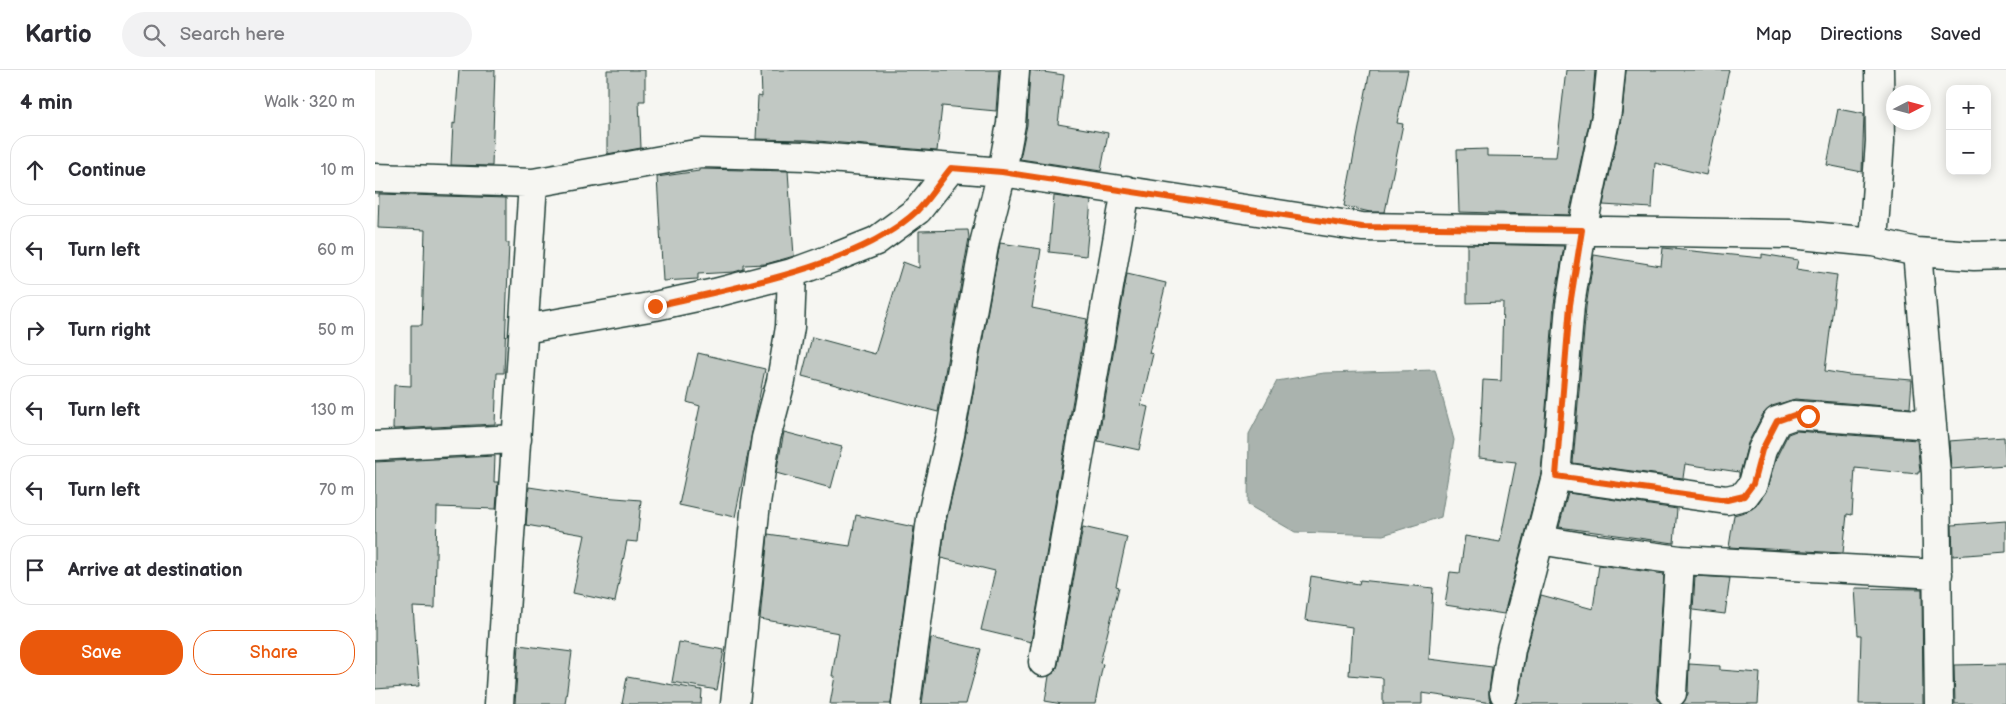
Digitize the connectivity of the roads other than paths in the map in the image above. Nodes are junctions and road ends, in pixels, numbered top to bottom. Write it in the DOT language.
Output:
graph roads {
  1 [pos="1015,70"];
  2 [pos="1611,70"];
  3 [pos="1879,70"];
  4 [pos="951,168"];
  5 [pos="1002,172"];
  6 [pos="375,178"];
  7 [pos="533,182"];
  8 [pos="1126,190"];
  9 [pos="1582,230"];
  10 [pos="1873,242"];
  11 [pos="1917,252"];
  12 [pos="2006,255"];
  13 [pos="792,273"];
  14 [pos="524,329"];
  15 [pos="1932,425"];
  16 [pos="517,439"];
  17 [pos="375,446"];
  18 [pos="1556,476"];
  19 [pos="1540,540"];
  20 [pos="1680,560"];
  21 [pos="1938,574"];
  22 [pos="1043,662"];
  23 [pos="1504,693"];
  24 [pos="1672,693"];
  25 [pos="499,704"];
  26 [pos="735,704"];
  27 [pos="906,704"];
  28 [pos="1939,704"];
  1 -- 5 [label="street"];
  2 -- 9 [label="street"];
  3 -- 10 [label="street"];
  4 -- 5 [label="street"];
  4 -- 7 [label="street"];
  4 -- 13 [label="street"];
  5 -- 8 [label="street"];
  5 -- 27 [label="street"];
  6 -- 7 [label="street"];
  7 -- 14 [label="street"];
  8 -- 9 [label="street"];
  8 -- 22 [label="street"];
  9 -- 10 [label="street"];
  9 -- 18 [label="street"];
  10 -- 11 [label="street"];
  11 -- 12 [label="street"];
  11 -- 15 [label="street"];
  13 -- 14 [label="street"];
  13 -- 26 [label="street"];
  14 -- 16 [label="street"];
  15 -- 18 [label="street"];
  15 -- 21 [label="street"];
  16 -- 17 [label="street"];
  16 -- 25 [label="street"];
  18 -- 19 [label="street"];
  19 -- 20 [label="street"];
  19 -- 23 [label="street"];
  20 -- 21 [label="street"];
  20 -- 24 [label="street"];
  21 -- 28 [label="street"];
}
